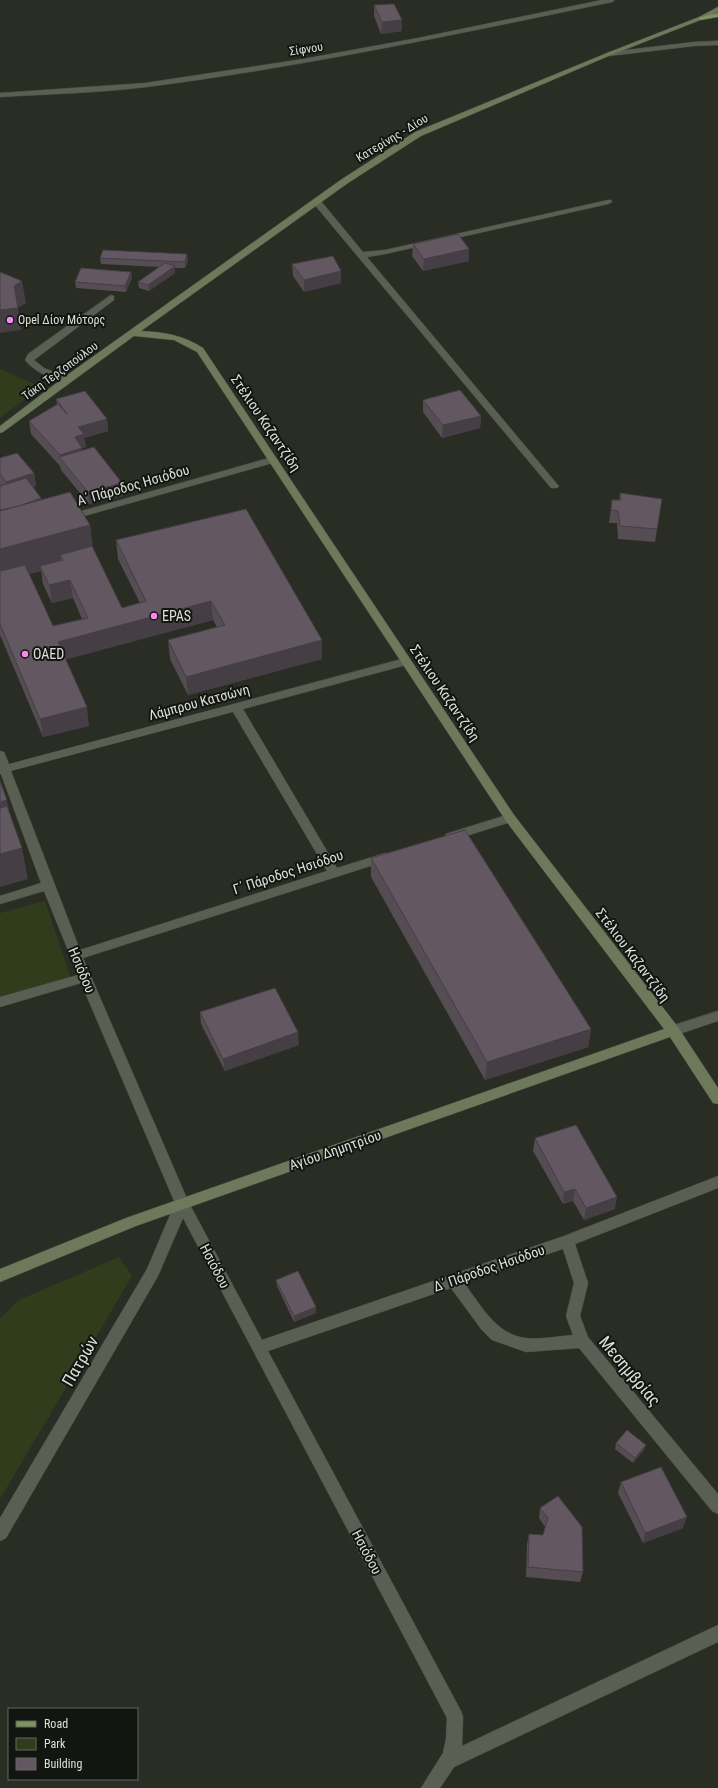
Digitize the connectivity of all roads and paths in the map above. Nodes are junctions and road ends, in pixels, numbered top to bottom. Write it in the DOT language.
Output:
graph roads {
  1 [pos="612,0"];
  2 [pos="717,10"];
  3 [pos="701,18"];
  4 [pos="718,43"];
  5 [pos="609,54"];
  6 [pos="0,95"];
  7 [pos="317,202"];
  8 [pos="608,202"];
  9 [pos="360,255"];
  10 [pos="111,298"];
  11 [pos="134,333"];
  12 [pos="66,380"];
  13 [pos="0,430"];
  14 [pos="273,460"];
  15 [pos="554,486"];
  16 [pos="59,520"];
  17 [pos="406,662"];
  18 [pos="236,707"];
  19 [pos="0,755"];
  20 [pos="2,769"];
  21 [pos="510,818"];
  22 [pos="436,841"];
  23 [pos="400,852"];
  24 [pos="334,873"];
  25 [pos="48,885"];
  26 [pos="0,900"];
  27 [pos="76,956"];
  28 [pos="86,977"];
  29 [pos="0,1002"];
  30 [pos="718,1016"];
  31 [pos="673,1031"];
  32 [pos="718,1099"];
  33 [pos="718,1182"];
  34 [pos="182,1203"];
  35 [pos="567,1241"];
  36 [pos="0,1276"];
  37 [pos="454,1280"];
  38 [pos="582,1341"];
  39 [pos="259,1348"];
  40 [pos="718,1506"];
  41 [pos="0,1533"];
  42 [pos="718,1633"];
  43 [pos="450,1760"];
  44 [pos="430,1788"];
  1 -- 6 [label="street, Σίφνου"];
  2 -- 3 [label="main road"];
  3 -- 5 [label="street, Κατερίνης - Δίου"];
  4 -- 5 [label="street"];
  5 -- 7 [label="street, Κατερίνης - Δίου"];
  7 -- 9 [label="street"];
  7 -- 11 [label="street, Κατερίνης - Δίου"];
  8 -- 9 [label="street"];
  9 -- 15 [label="street"];
  10 -- 12 [label="street"];
  11 -- 12 [label="street, Τάκη Τερζοπούλου"];
  11 -- 14 [label="street, Στέλιου Καζαντζίδη"];
  12 -- 13 [label="street, Τάκη Τερζοπούλου"];
  14 -- 16 [label="street, Α΄ Πάροδος Ησιόδου"];
  14 -- 17 [label="street, Στέλιου Καζαντζίδη"];
  17 -- 18 [label="street, Λάμπρου Κατσώνη"];
  17 -- 21 [label="street, Στέλιου Καζαντζίδη"];
  18 -- 20 [label="street, Λάμπρου Κατσώνη"];
  18 -- 24 [label="street"];
  19 -- 20 [label="street, Ησιόδου"];
  20 -- 25 [label="street, Ησιόδου"];
  21 -- 22 [label="street"];
  21 -- 31 [label="street, Στέλιου Καζαντζίδη"];
  23 -- 24 [label="street, Γ΄ Πάροδος Ησιόδου"];
  24 -- 27 [label="street, Γ΄ Πάροδος Ησιόδου"];
  25 -- 26 [label="street"];
  25 -- 27 [label="street, Ησιόδου"];
  27 -- 28 [label="street, Ησιόδου"];
  28 -- 29 [label="street"];
  28 -- 34 [label="street, Ησιόδου"];
  30 -- 31 [label="street"];
  31 -- 32 [label="street, Στέλιου Καζαντζίδη"];
  31 -- 34 [label="street, Αγίου Δημητρίου"];
  33 -- 35 [label="street, Δ΄ Πάροδος Ησιόδου"];
  34 -- 36 [label="street, Αγίου Δημητρίου"];
  34 -- 39 [label="street, Ησιόδου"];
  34 -- 41 [label="street, Πατρών"];
  35 -- 37 [label="street, Δ΄ Πάροδος Ησιόδου"];
  35 -- 38 [label="street, Μεσημβρίας"];
  37 -- 38 [label="street"];
  37 -- 39 [label="street, Δ΄ Πάροδος Ησιόδου"];
  38 -- 40 [label="street, Μεσημβρίας"];
  39 -- 43 [label="street, Ησιόδου"];
  42 -- 43 [label="street"];
  43 -- 44 [label="street"];
}
